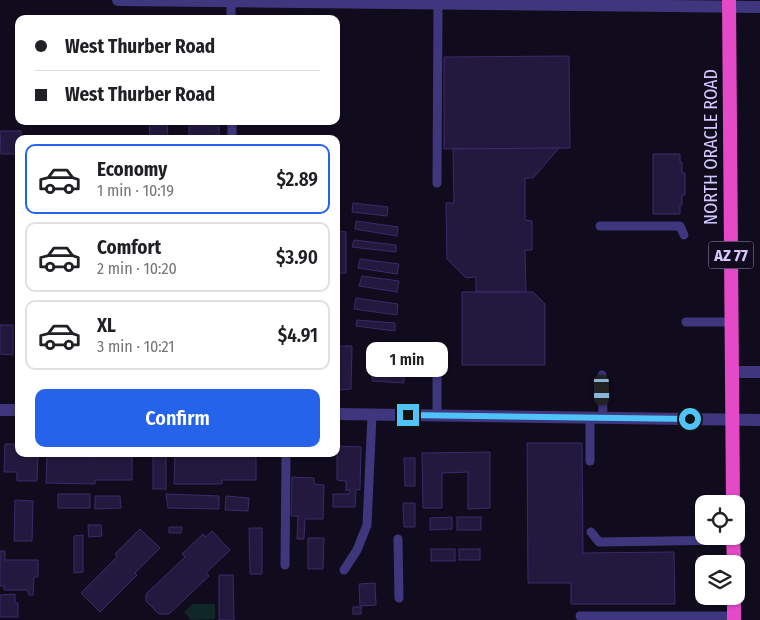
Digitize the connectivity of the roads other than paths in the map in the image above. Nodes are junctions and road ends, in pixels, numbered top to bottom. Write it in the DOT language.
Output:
graph roads {
  1 [pos="118,0"];
  2 [pos="231,1"];
  3 [pos="543,2"];
  4 [pos="729,3"];
  5 [pos="438,4"];
  6 [pos="760,7"];
  7 [pos="231,15"];
  8 [pos="437,183"];
  9 [pos="600,226"];
  10 [pos="684,235"];
  11 [pos="686,322"];
  12 [pos="731,322"];
  13 [pos="732,372"];
  14 [pos="760,372"];
  15 [pos="437,374"];
  16 [pos="602,375"];
  17 [pos="0,410"];
  18 [pos="15,410"];
  19 [pos="340,414"];
  20 [pos="372,415"];
  21 [pos="436,416"];
  22 [pos="596,418"];
  23 [pos="732,419"];
  24 [pos="760,420"];
  25 [pos="286,457"];
  26 [pos="590,461"];
  27 [pos="733,495"];
  28 [pos="591,532"];
  29 [pos="398,539"];
  30 [pos="695,539"];
  31 [pos="285,565"];
  32 [pos="344,570"];
  33 [pos="399,598"];
  34 [pos="734,605"];
  35 [pos="580,616"];
  36 [pos="734,618"];
  1 -- 2 [label="street"];
  2 -- 5 [label="street"];
  2 -- 7 [label="lane"];
  3 -- 4 [label="street"];
  3 -- 5 [label="street"];
  4 -- 6 [label="street"];
  4 -- 12 [label="highway, NORTH ORACLE ROAD / AZ 77"];
  5 -- 8 [label="lane"];
  9 -- 10 [label="lane"];
  11 -- 12 [label="lane"];
  12 -- 13 [label="highway, NORTH ORACLE ROAD / AZ 77"];
  13 -- 14 [label="street"];
  13 -- 23 [label="highway, NORTH ORACLE ROAD / AZ 77"];
  15 -- 21 [label="lane"];
  16 -- 22 [label="lane"];
  17 -- 18 [label="street"];
  19 -- 20 [label="street"];
  20 -- 21 [label="street"];
  20 -- 32 [label="lane"];
  21 -- 22 [label="street"];
  22 -- 23 [label="street"];
  22 -- 26 [label="lane"];
  23 -- 24 [label="street"];
  23 -- 27 [label="highway, NORTH ORACLE ROAD / AZ 77"];
  25 -- 31 [label="lane"];
  28 -- 30 [label="lane"];
  29 -- 33 [label="lane"];
  34 -- 36 [label="highway"];
  35 -- 36 [label="lane"];
}
